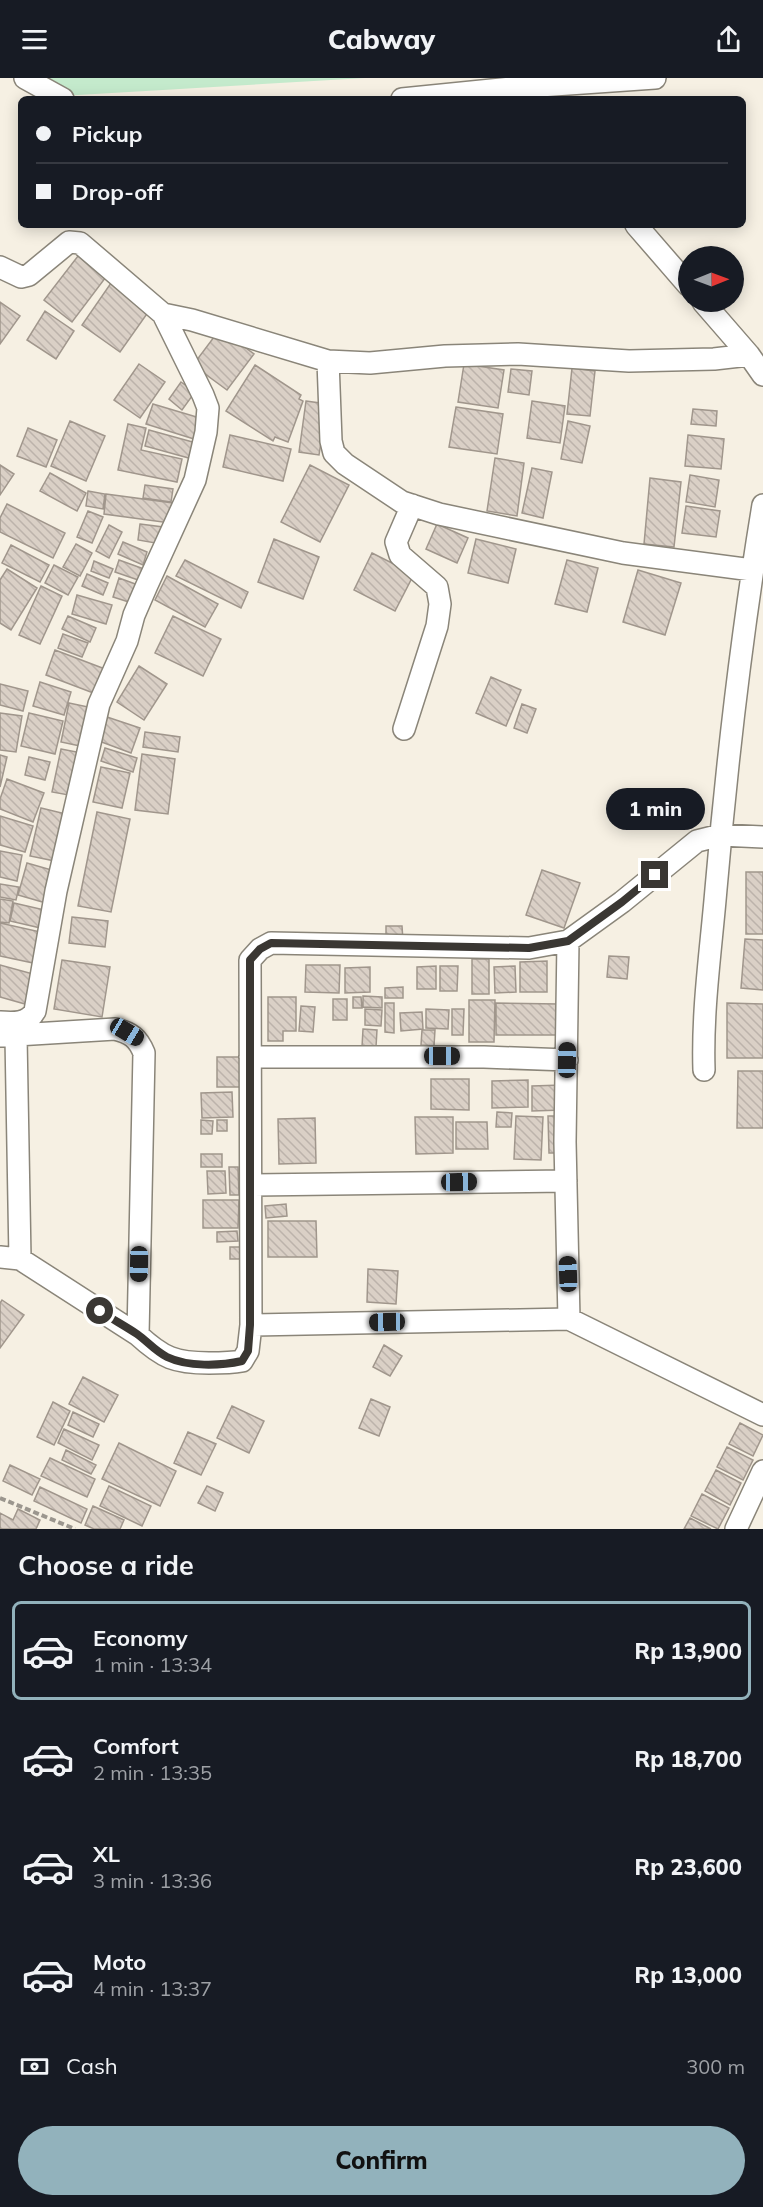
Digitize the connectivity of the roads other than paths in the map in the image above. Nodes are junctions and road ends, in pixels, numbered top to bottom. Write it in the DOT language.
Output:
graph roads {
  1 [pos="26,78"];
  2 [pos="655,78"];
  3 [pos="516,94"];
  4 [pos="58,96"];
  5 [pos="470,96"];
  6 [pos="639,228"];
  7 [pos="0,267"];
  8 [pos="678,273"];
  9 [pos="712,312"];
  10 [pos="163,314"];
  11 [pos="749,355"];
  12 [pos="328,361"];
  13 [pos="763,375"];
  14 [pos="412,505"];
  15 [pos="763,505"];
  16 [pos="752,570"];
  17 [pos="404,729"];
  18 [pos="721,835"];
  19 [pos="763,837"];
  20 [pos="568,941"];
  21 [pos="0,1022"];
  22 [pos="8,1036"];
  23 [pos="250,1057"];
  24 [pos="567,1060"];
  25 [pos="704,1070"];
  26 [pos="566,1181"];
  27 [pos="251,1185"];
  28 [pos="10,1258"];
  29 [pos="569,1318"];
  30 [pos="250,1325"];
  31 [pos="138,1335"];
  32 [pos="763,1415"];
  33 [pos="763,1471"];
  34 [pos="736,1529"];
  1 -- 4 [label="street"];
  2 -- 3 [label="street"];
  3 -- 5 [label="street"];
  6 -- 8 [label="street"];
  7 -- 10 [label="street"];
  9 -- 11 [label="street"];
  10 -- 12 [label="street"];
  10 -- 21 [label="street"];
  11 -- 12 [label="street"];
  11 -- 13 [label="street"];
  12 -- 14 [label="street"];
  14 -- 16 [label="street"];
  14 -- 17 [label="street"];
  15 -- 16 [label="street"];
  16 -- 18 [label="street"];
  18 -- 19 [label="street"];
  18 -- 20 [label="street"];
  18 -- 25 [label="street"];
  20 -- 23 [label="street"];
  20 -- 24 [label="street"];
  22 -- 28 [label="street"];
  22 -- 31 [label="street"];
  23 -- 24 [label="street"];
  23 -- 27 [label="street"];
  24 -- 26 [label="street"];
  26 -- 27 [label="street"];
  26 -- 29 [label="street"];
  27 -- 30 [label="street"];
  28 -- 31 [label="street"];
  29 -- 30 [label="street"];
  29 -- 32 [label="street"];
  30 -- 31 [label="street"];
  33 -- 34 [label="street"];
}
